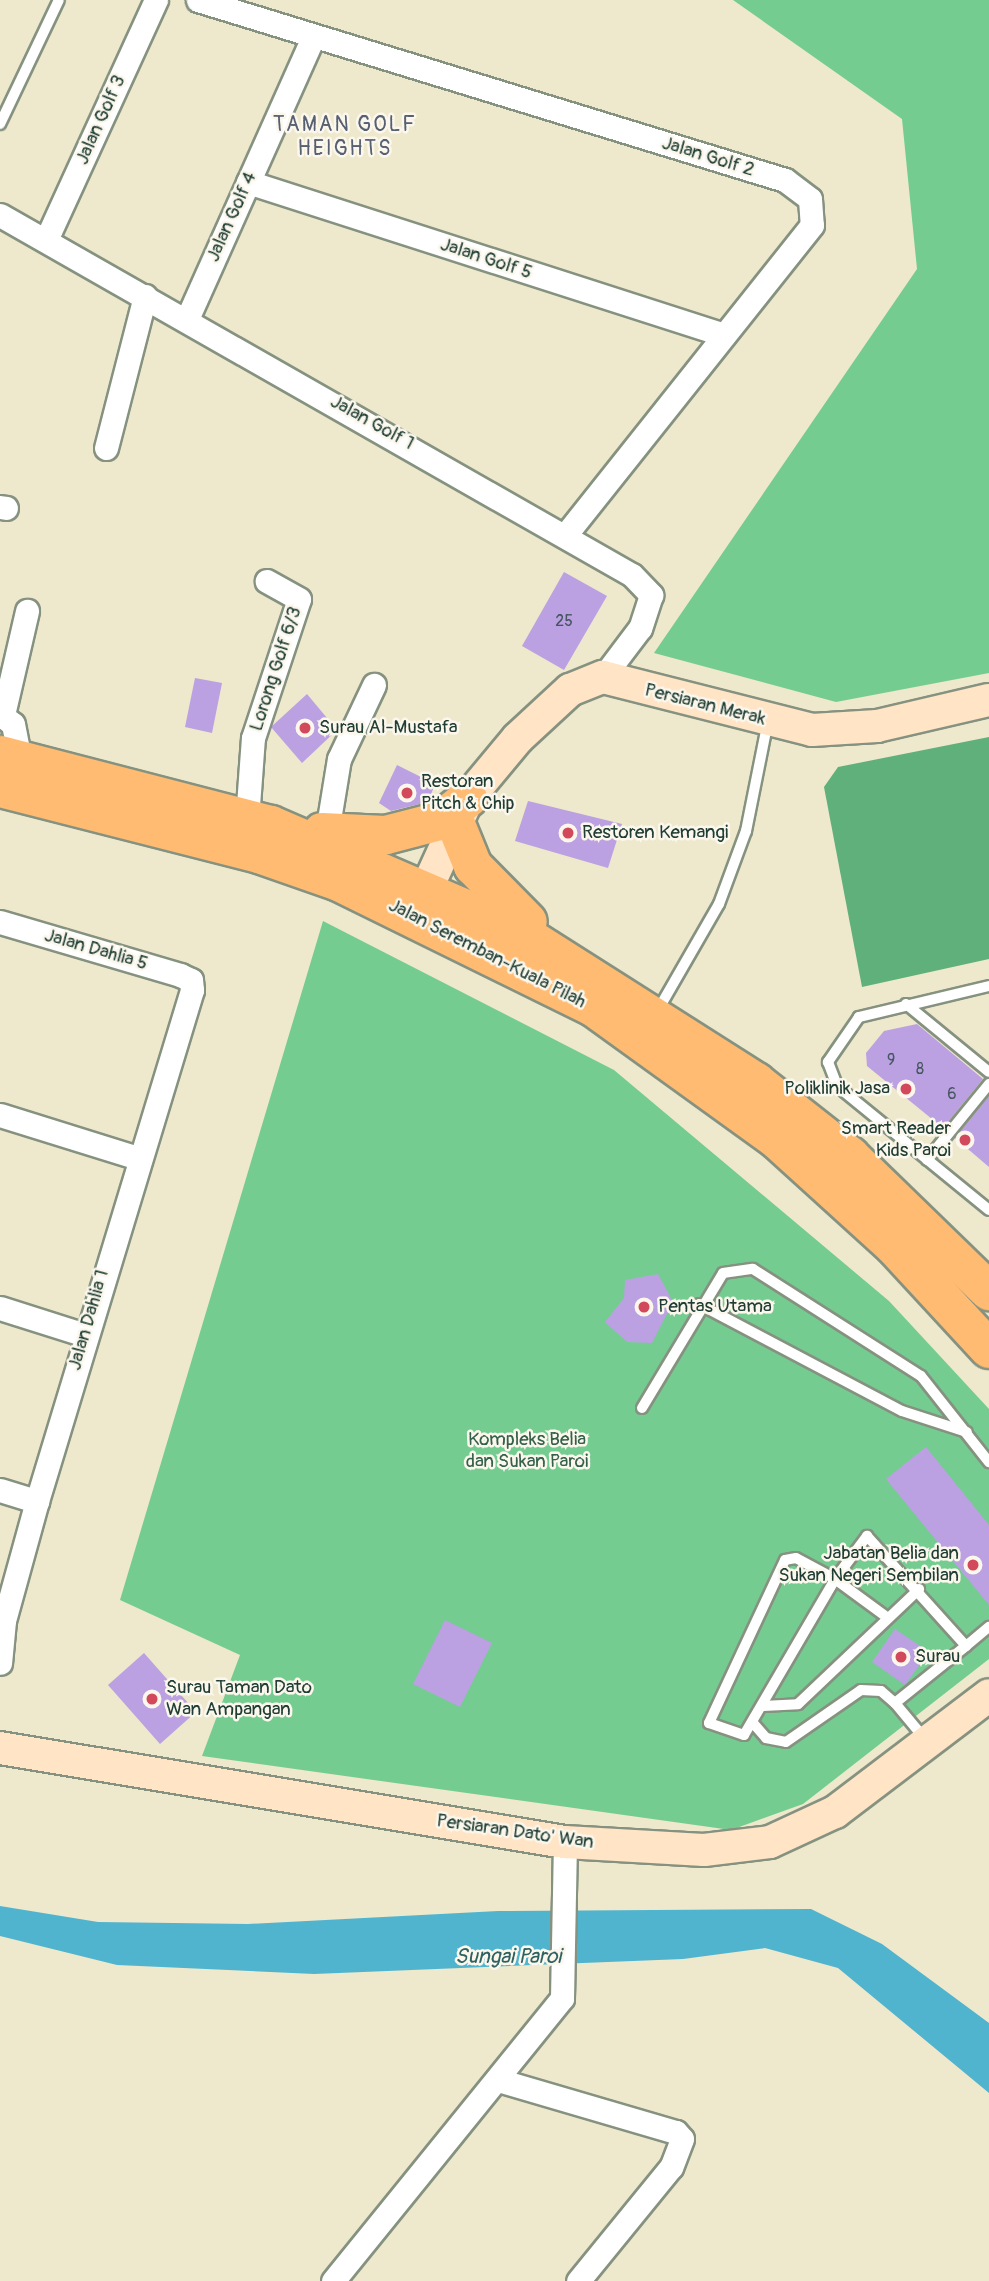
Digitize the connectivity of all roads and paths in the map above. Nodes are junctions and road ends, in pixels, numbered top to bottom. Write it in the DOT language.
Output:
graph roads {
  1 [pos="59,0"];
  2 [pos="156,0"];
  3 [pos="198,0"];
  4 [pos="312,39"];
  5 [pos="0,124"];
  6 [pos="248,182"];
  7 [pos="0,215"];
  8 [pos="46,240"];
  9 [pos="145,296"];
  10 [pos="187,319"];
  11 [pos="724,335"];
  12 [pos="106,449"];
  13 [pos="566,534"];
  14 [pos="267,581"];
  15 [pos="27,611"];
  16 [pos="603,677"];
  17 [pos="374,685"];
  18 [pos="989,700"];
  19 [pos="2,714"];
  20 [pos="768,721"];
  21 [pos="7,768"];
  22 [pos="95,779"];
  23 [pos="461,810"];
  24 [pos="259,822"];
  25 [pos="327,832"];
  26 [pos="181,833"];
  27 [pos="420,903"];
  28 [pos="0,922"];
  29 [pos="191,980"];
  30 [pos="989,986"];
  31 [pos="906,1004"];
  32 [pos="647,1007"];
  33 [pos="989,1072"];
  34 [pos="989,1084"];
  35 [pos="0,1115"];
  36 [pos="138,1158"];
  37 [pos="927,1160"];
  38 [pos="989,1210"];
  39 [pos="989,1291"];
  40 [pos="699,1304"];
  41 [pos="0,1308"];
  42 [pos="85,1335"];
  43 [pos="989,1349"];
  44 [pos="642,1408"];
  45 [pos="967,1432"];
  46 [pos="989,1462"];
  47 [pos="0,1490"];
  48 [pos="37,1501"];
  49 [pos="835,1579"];
  50 [pos="919,1589"];
  51 [pos="888,1618"];
  52 [pos="989,1627"];
  53 [pos="966,1646"];
  54 [pos="0,1663"];
  55 [pos="989,1695"];
  56 [pos="895,1703"];
  57 [pos="763,1706"];
  58 [pos="753,1723"];
  59 [pos="930,1746"];
  60 [pos="0,1748"];
  61 [pos="565,1843"];
  62 [pos="498,2080"];
  63 [pos="333,2281"];
  64 [pos="578,2281"];
  1 -- 5 [label="lane"];
  2 -- 8 [label="street, Jalan Golf 3"];
  3 -- 4 [label="street, Jalan Golf 2"];
  4 -- 6 [label="street, Jalan Golf 4"];
  4 -- 11 [label="street, Jalan Golf 2"];
  6 -- 10 [label="street, Jalan Golf 4"];
  6 -- 11 [label="street, Jalan Golf 5"];
  7 -- 8 [label="street, Jalan Golf 1"];
  8 -- 9 [label="street, Jalan Golf 1"];
  9 -- 10 [label="street, Jalan Golf 1"];
  9 -- 12 [label="street"];
  10 -- 13 [label="street, Jalan Golf 1"];
  11 -- 13 [label="street, Jalan Golf 2"];
  13 -- 16 [label="street, Jalan Golf 1"];
  14 -- 24 [label="street, Lorong Golf 6/3"];
  15 -- 19 [label="street"];
  16 -- 20 [label="street, Persiaran Merak"];
  16 -- 23 [label="street"];
  17 -- 25 [label="street"];
  18 -- 20 [label="street, Persiaran Merak"];
  19 -- 21 [label="street"];
  20 -- 32 [label="lane"];
  21 -- 22 [label="highway, Jalan Seremban-Kuala Pilah"];
  21 -- 26 [label="highway, Jalan Seremban-Kuala Pilah"];
  22 -- 24 [label="highway, Jalan Seremban-Kuala Pilah"];
  22 -- 26 [label="highway"];
  23 -- 25 [label="highway"];
  23 -- 27 [label="street"];
  23 -- 32 [label="highway"];
  24 -- 25 [label="highway"];
  24 -- 27 [label="highway, Jalan Seremban-Kuala Pilah"];
  26 -- 27 [label="highway, Jalan Seremban-Kuala Pilah"];
  27 -- 32 [label="highway, Jalan Seremban-Kuala Pilah"];
  27 -- 43 [label="highway, Jalan Seremban-Kuala Pilah"];
  28 -- 29 [label="street, Jalan Dahlia 5"];
  29 -- 36 [label="street, Jalan Dahlia 1"];
  30 -- 31 [label="lane"];
  31 -- 33 [label="lane"];
  31 -- 37 [label="lane"];
  32 -- 39 [label="highway, Jalan Seremban-Kuala Pilah"];
  34 -- 37 [label="lane"];
  35 -- 36 [label="street"];
  36 -- 42 [label="street, Jalan Dahlia 1"];
  37 -- 38 [label="lane"];
  40 -- 44 [label="lane"];
  40 -- 45 [label="lane"];
  40 -- 45 [label="lane"];
  41 -- 42 [label="street"];
  42 -- 48 [label="street, Jalan Dahlia 1"];
  45 -- 46 [label="lane"];
  47 -- 48 [label="street"];
  48 -- 54 [label="street, Jalan Dahlia 1"];
  49 -- 50 [label="lane"];
  49 -- 51 [label="lane"];
  49 -- 57 [label="lane"];
  49 -- 58 [label="lane"];
  50 -- 51 [label="lane"];
  50 -- 53 [label="lane"];
  51 -- 57 [label="lane"];
  52 -- 53 [label="lane"];
  53 -- 56 [label="lane"];
  55 -- 59 [label="street, Persiaran Dato' Wan"];
  56 -- 58 [label="lane"];
  56 -- 59 [label="lane"];
  57 -- 58 [label="lane"];
  59 -- 61 [label="street, Persiaran Dato' Wan"];
  60 -- 61 [label="street, Persiaran Dato' Wan"];
  61 -- 62 [label="street"];
  62 -- 63 [label="street"];
  62 -- 64 [label="street"];
}
